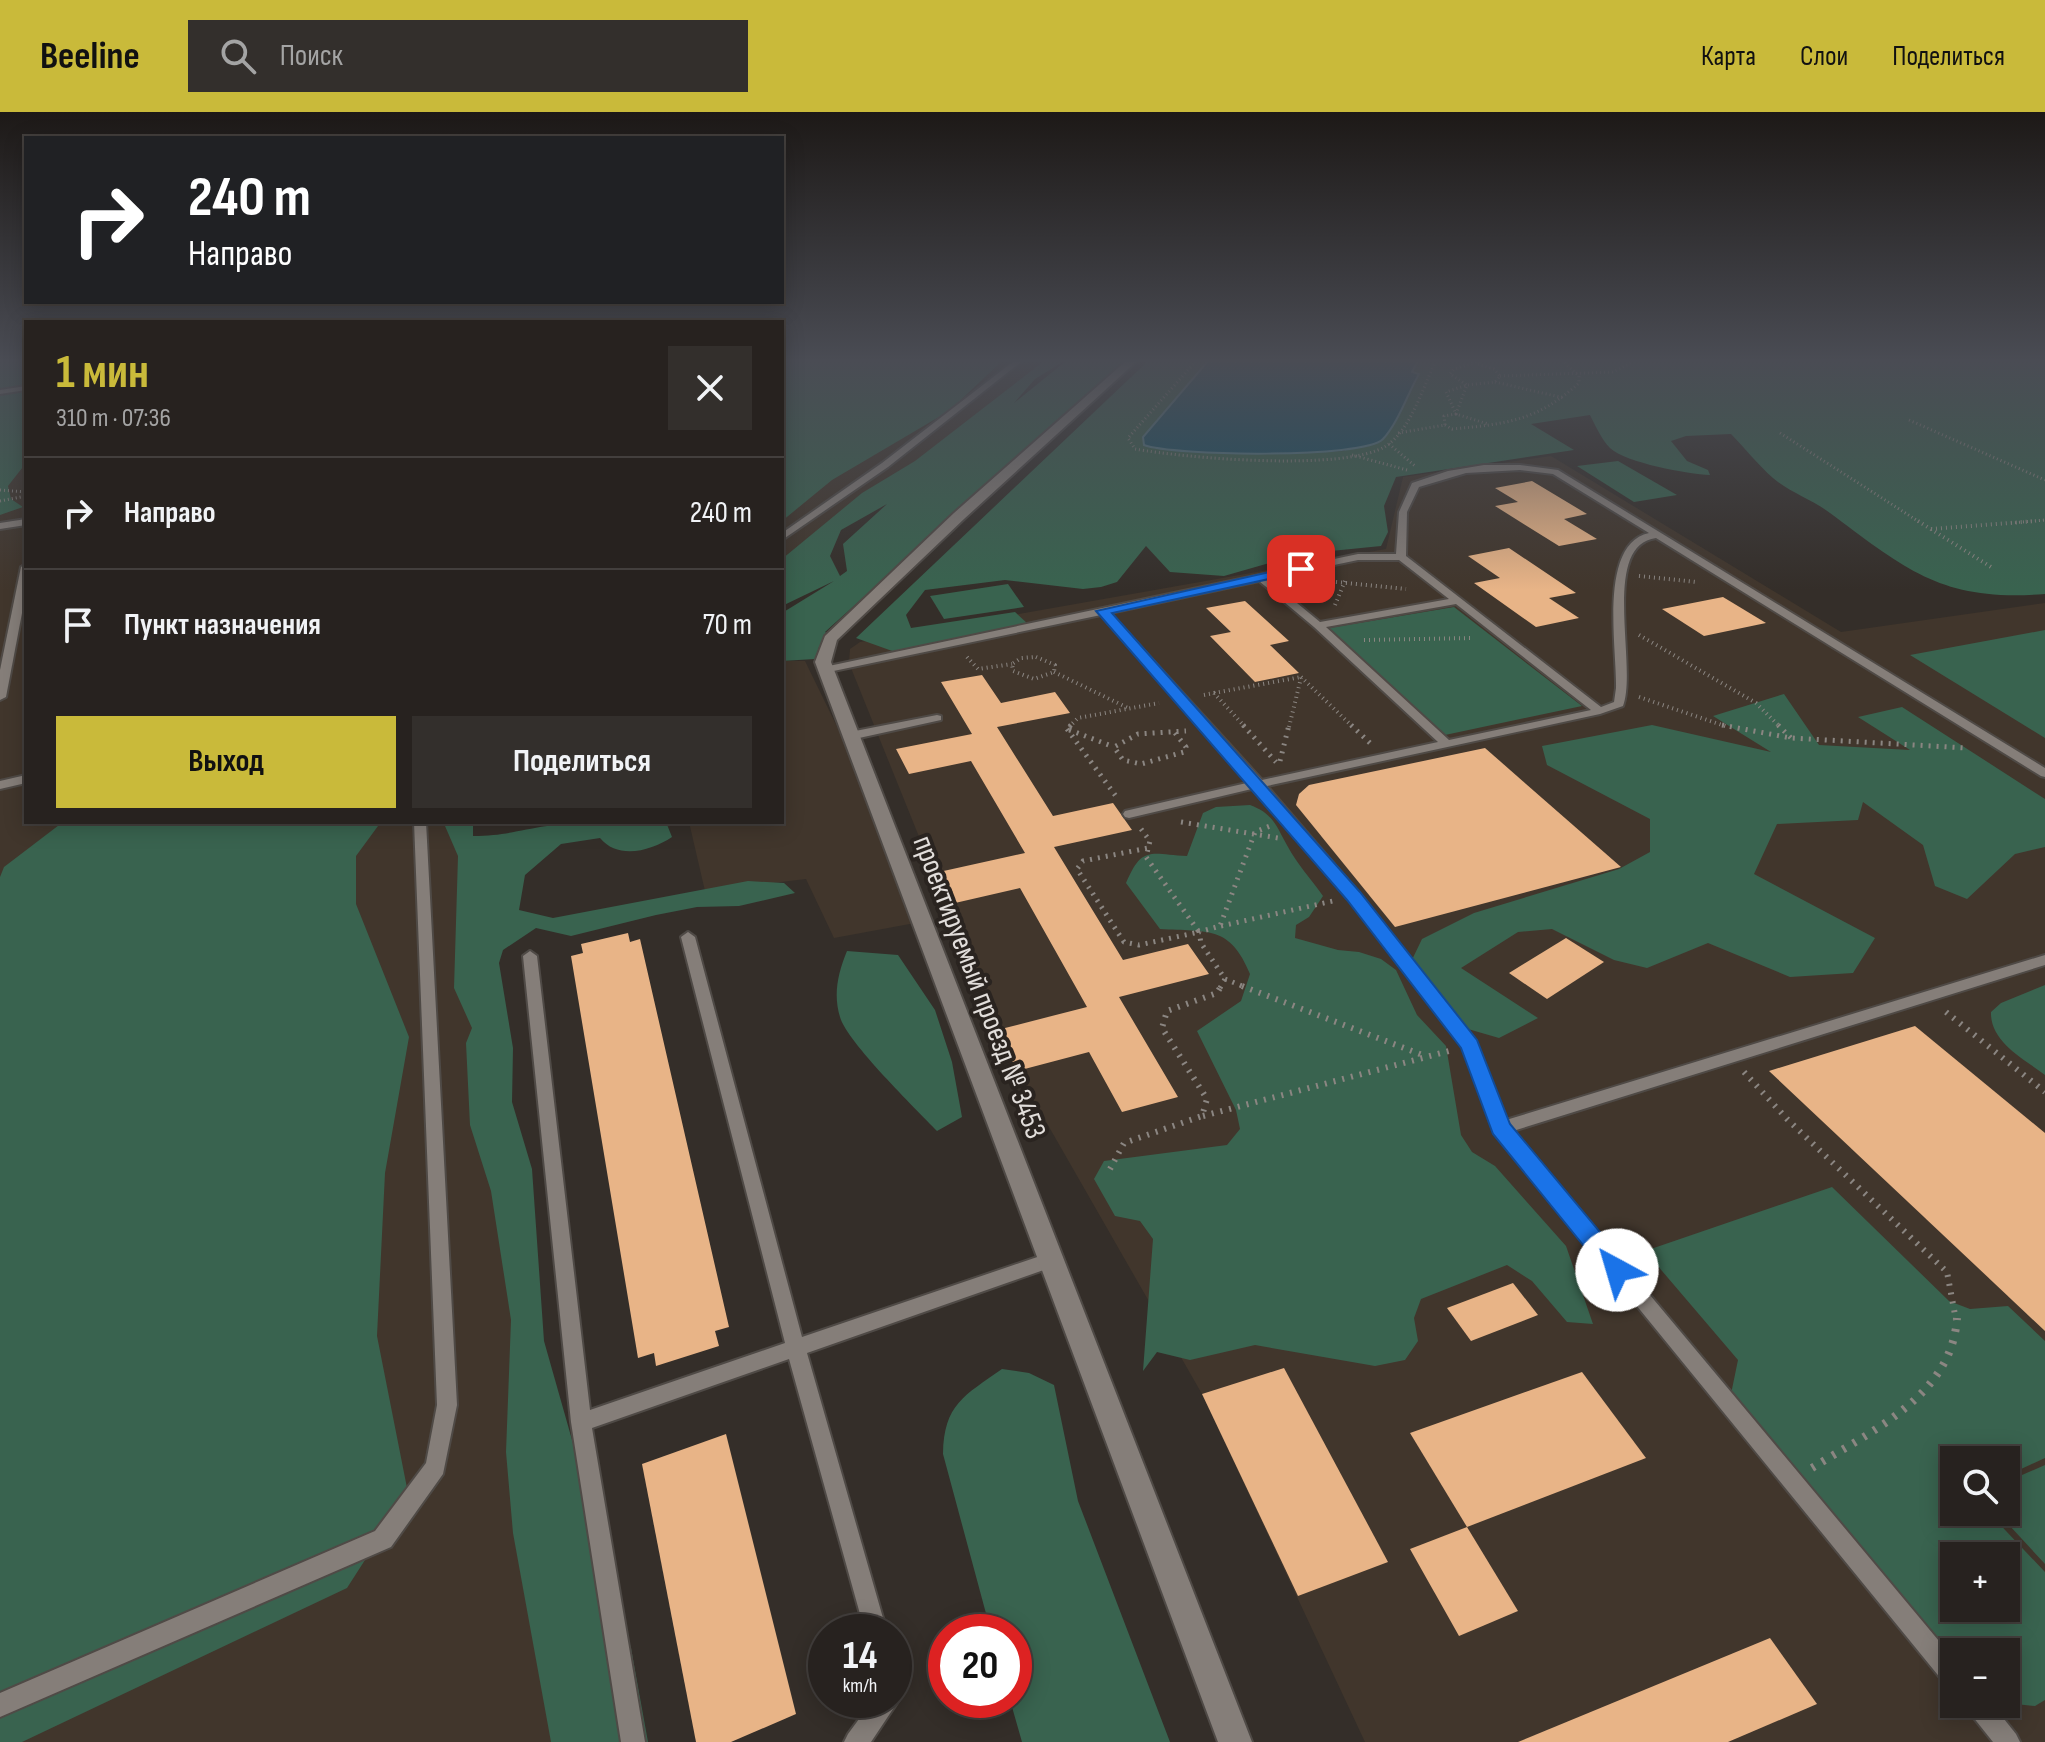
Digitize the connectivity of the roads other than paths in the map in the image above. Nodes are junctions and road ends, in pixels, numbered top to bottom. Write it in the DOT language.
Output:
graph roads {
  1 [pos="921,437"];
  2 [pos="1047,437"];
  3 [pos="24,522"];
  4 [pos="0,526"];
  5 [pos="1659,535"];
  6 [pos="784,536"];
  7 [pos="1401,557"];
  8 [pos="24,574"];
  9 [pos="1260,577"];
  10 [pos="1451,597"];
  11 [pos="1103,611"];
  12 [pos="1323,625"];
  13 [pos="6,637"];
  14 [pos="824,670"];
  15 [pos="0,697"];
  16 [pos="1600,711"];
  17 [pos="937,718"];
  18 [pos="850,736"];
  19 [pos="1447,744"];
  20 [pos="2045,773"];
  21 [pos="24,779"];
  22 [pos="1259,784"];
  23 [pos="0,785"];
  24 [pos="1129,814"];
  25 [pos="420,824"];
  26 [pos="688,937"];
  27 [pos="530,956"];
  28 [pos="2045,960"];
  29 [pos="1501,1128"];
  30 [pos="1052,1260"];
  31 [pos="796,1349"];
  32 [pos="581,1422"];
  33 [pos="871,1614"];
  34 [pos="1940,1660"];
  35 [pos="0,1705"];
  36 [pos="874,1718"];
  37 [pos="1988,1718"];
  38 [pos="633,1742"];
  39 [pos="856,1742"];
  40 [pos="1235,1742"];
  41 [pos="2008,1742"];
  1 -- 6 [label="lane"];
  2 -- 14 [label="street"];
  3 -- 4 [label="lane"];
  5 -- 7 [label="lane"];
  5 -- 16 [label="lane"];
  5 -- 20 [label="lane"];
  7 -- 9 [label="lane"];
  7 -- 10 [label="lane"];
  8 -- 13 [label="lane"];
  9 -- 11 [label="lane"];
  9 -- 12 [label="lane"];
  10 -- 12 [label="lane"];
  10 -- 16 [label="lane"];
  11 -- 14 [label="lane"];
  11 -- 22 [label="lane"];
  12 -- 19 [label="lane"];
  13 -- 15 [label="lane"];
  14 -- 18 [label="street, проектируемый проезд № 3453"];
  16 -- 19 [label="lane"];
  17 -- 18 [label="lane"];
  18 -- 30 [label="street, проектируемый проезд № 3453"];
  19 -- 22 [label="lane"];
  21 -- 23 [label="lane"];
  22 -- 24 [label="lane"];
  22 -- 29 [label="lane"];
  25 -- 35 [label="lane"];
  26 -- 31 [label="lane"];
  27 -- 32 [label="lane"];
  28 -- 29 [label="lane"];
  29 -- 34 [label="lane"];
  30 -- 31 [label="lane"];
  30 -- 40 [label="street, проектируемый проезд № 3453"];
  31 -- 32 [label="lane"];
  31 -- 33 [label="lane"];
  32 -- 38 [label="lane"];
  36 -- 39 [label="lane"];
  37 -- 41 [label="lane"];
}
